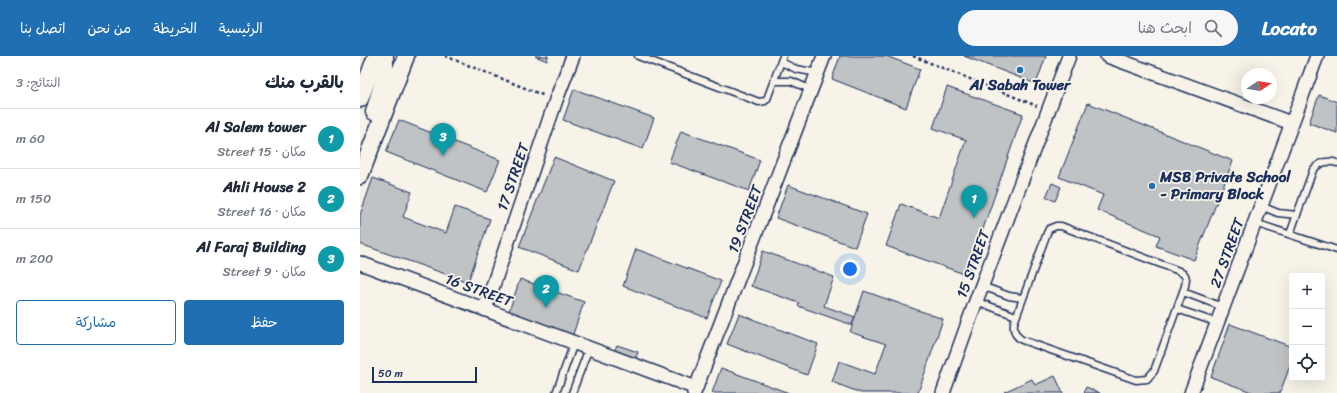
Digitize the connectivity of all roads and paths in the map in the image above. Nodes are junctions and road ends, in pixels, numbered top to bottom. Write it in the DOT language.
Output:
graph roads {
  1 [pos="376,56"];
  2 [pos="385,56"];
  3 [pos="406,56"];
  4 [pos="445,56"];
  5 [pos="573,56"];
  6 [pos="638,56"];
  7 [pos="824,56"];
  8 [pos="913,56"];
  9 [pos="1068,56"];
  10 [pos="1107,56"];
  11 [pos="1317,56"];
  12 [pos="782,59"];
  13 [pos="818,73"];
  14 [pos="774,81"];
  15 [pos="812,90"];
  16 [pos="360,99"];
  17 [pos="556,100"];
  18 [pos="1047,110"];
  19 [pos="1292,123"];
  20 [pos="371,147"];
  21 [pos="1337,163"];
  22 [pos="360,176"];
  23 [pos="1261,206"];
  24 [pos="1297,215"];
  25 [pos="1255,223"];
  26 [pos="1290,234"];
  27 [pos="1337,250"];
  28 [pos="361,264"];
  29 [pos="982,286"];
  30 [pos="1183,292"];
  31 [pos="1022,298"];
  32 [pos="976,302"];
  33 [pos="1223,307"];
  34 [pos="485,309"];
  35 [pos="1177,309"];
  36 [pos="1016,316"];
  37 [pos="1218,323"];
  38 [pos="574,342"];
  39 [pos="589,348"];
  40 [pos="695,390"];
  41 [pos="556,393"];
  42 [pos="572,393"];
  43 [pos="943,393"];
  44 [pos="1191,393"];
  1 -- 16 [label="street"];
  2 -- 20 [label="street"];
  3 -- 20 [label="street"];
  4 -- 17 [label="path"];
  5 -- 17 [label="street, 17 STREET"];
  6 -- 14 [label="lane"];
  7 -- 13 [label="street, 19 STREET"];
  8 -- 18 [label="path"];
  9 -- 18 [label="street, 15 STREET"];
  10 -- 19 [label="street"];
  11 -- 19 [label="street, 27 STREET"];
  12 -- 13 [label="lane"];
  12 -- 14 [label="lane"];
  13 -- 15 [label="street, 19 STREET"];
  14 -- 15 [label="lane"];
  15 -- 40 [label="street, 19 STREET"];
  17 -- 34 [label="street, 17 STREET"];
  18 -- 29 [label="street, 15 STREET"];
  19 -- 23 [label="street, 27 STREET"];
  20 -- 22 [label="street"];
  21 -- 24 [label="lane"];
  23 -- 24 [label="lane"];
  23 -- 25 [label="street, 27 STREET"];
  24 -- 26 [label="lane"];
  25 -- 26 [label="lane"];
  25 -- 33 [label="street, 27 STREET"];
  26 -- 27 [label="lane"];
  28 -- 34 [label="street, 16 STREET"];
  29 -- 31 [label="lane"];
  29 -- 32 [label="street, 15 STREET"];
  30 -- 31 [label="lane"];
  30 -- 33 [label="lane"];
  30 -- 35 [label="lane"];
  31 -- 36 [label="lane"];
  32 -- 36 [label="lane"];
  32 -- 43 [label="street, 15 STREET"];
  33 -- 37 [label="street, 27 STREET"];
  34 -- 38 [label="street, 16 STREET"];
  35 -- 36 [label="lane"];
  35 -- 37 [label="lane"];
  37 -- 44 [label="street, 27 STREET"];
  38 -- 39 [label="street, 16 STREET"];
  38 -- 41 [label="lane"];
  39 -- 40 [label="street, 16 STREET"];
  39 -- 42 [label="lane"];
}
